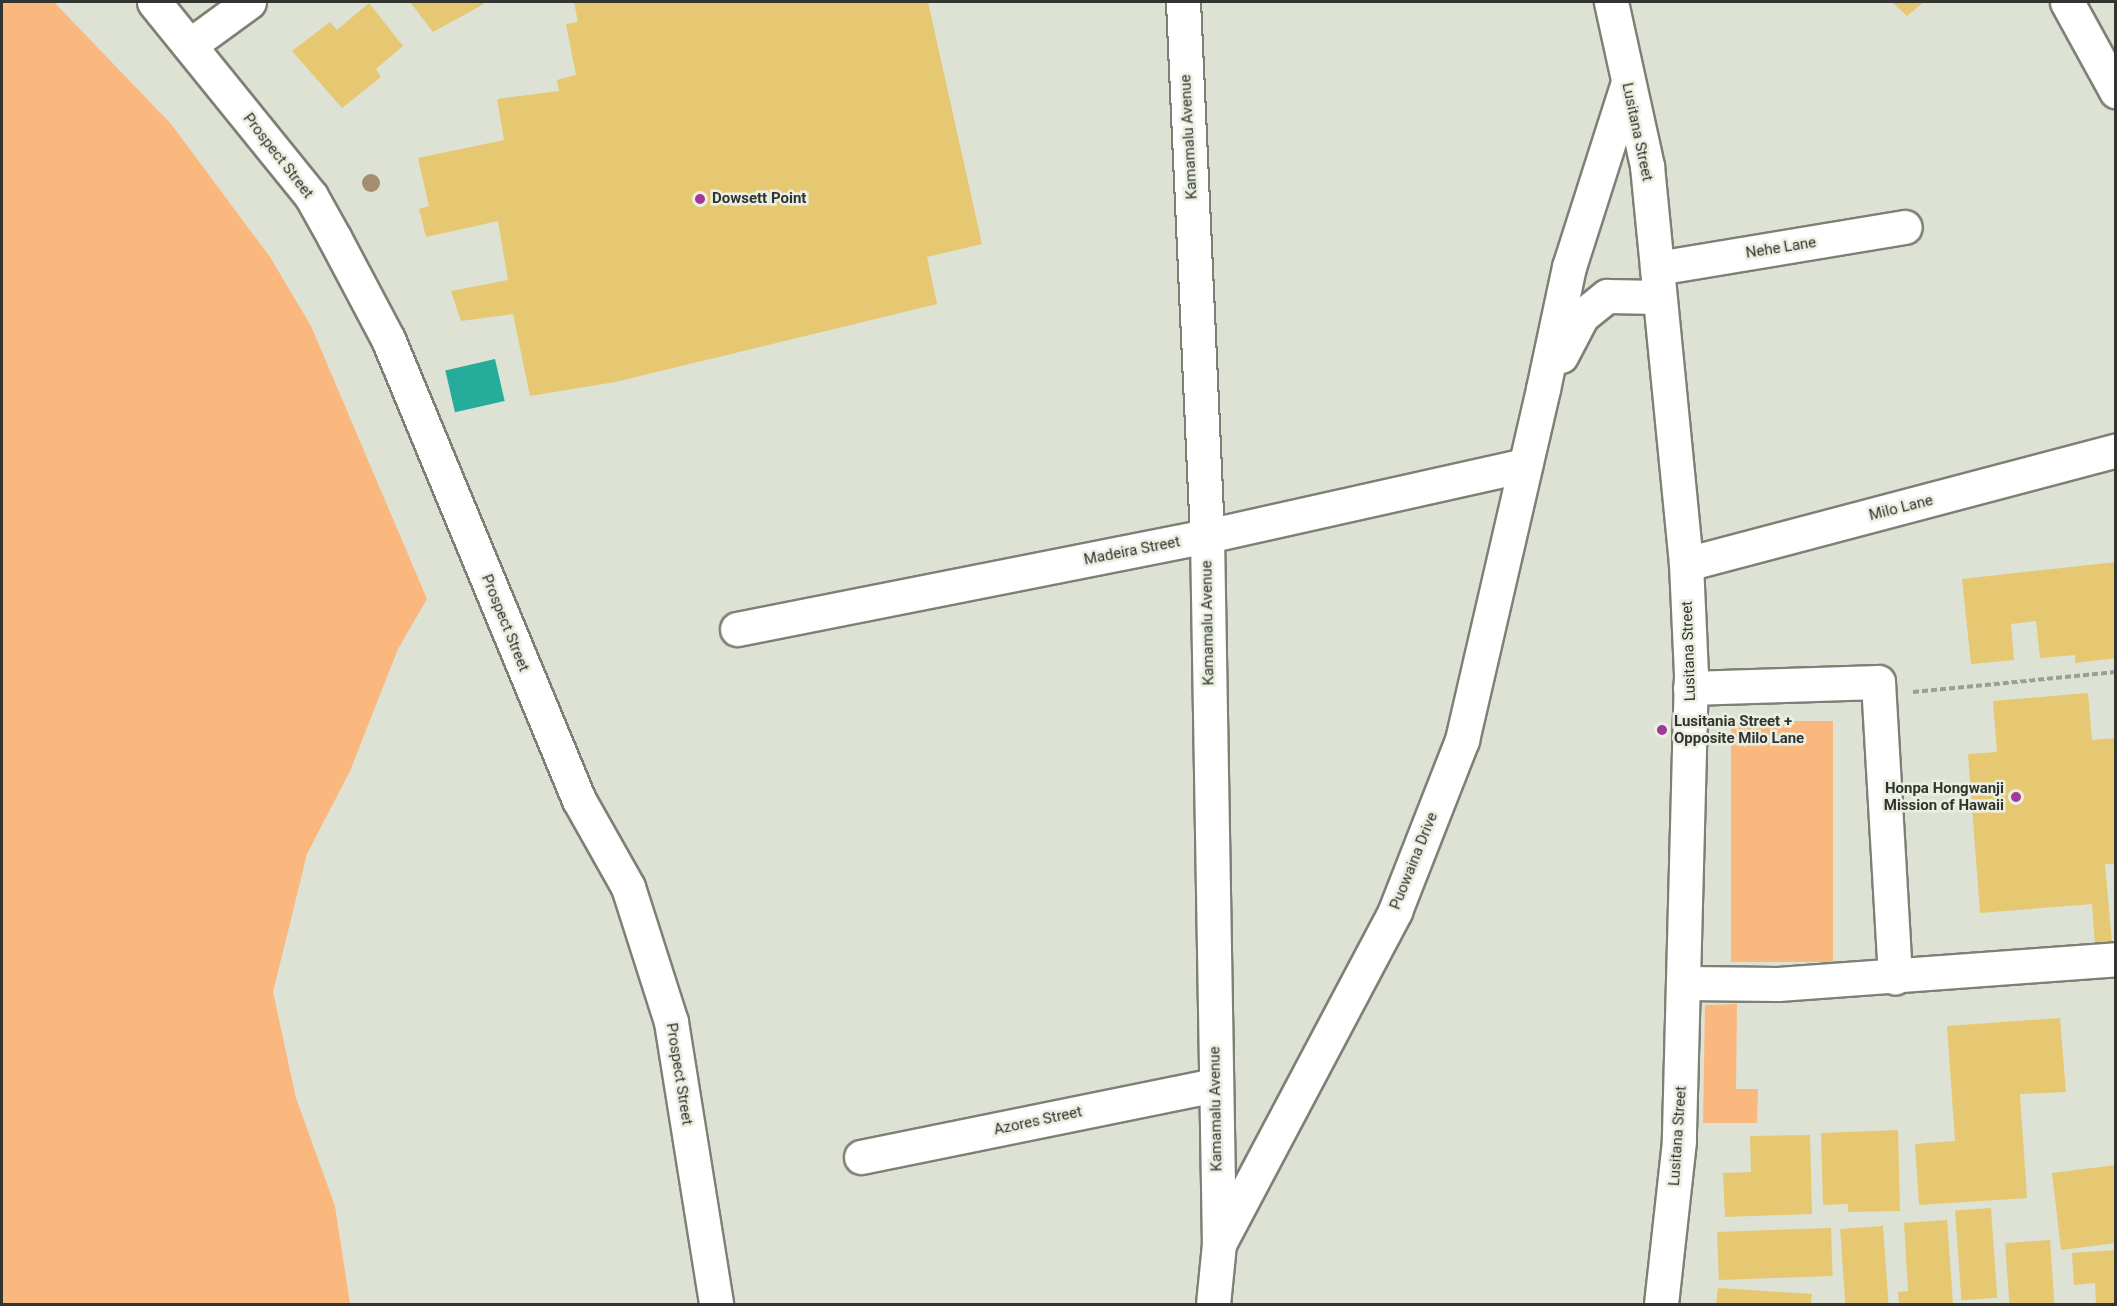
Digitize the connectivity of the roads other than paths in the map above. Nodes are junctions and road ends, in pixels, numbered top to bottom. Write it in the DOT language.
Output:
graph roads {
  1 [pos="154,2"];
  2 [pos="249,2"];
  3 [pos="1183,2"];
  4 [pos="1611,2"];
  5 [pos="2067,2"];
  6 [pos="190,45"];
  7 [pos="1627,86"];
  8 [pos="2115,91"];
  9 [pos="1905,227"];
  10 [pos="1658,283"];
  11 [pos="1543,389"];
  12 [pos="2115,450"];
  13 [pos="1525,465"];
  14 [pos="1207,536"];
  15 [pos="1686,564"];
  16 [pos="737,629"];
  17 [pos="1690,688"];
  18 [pos="2115,959"];
  19 [pos="1895,978"];
  20 [pos="1687,983"];
  21 [pos="1215,1085"];
  22 [pos="861,1157"];
  23 [pos="1219,1244"];
  24 [pos="716,1305"];
  25 [pos="1213,1305"];
  26 [pos="1661,1305"];
  1 -- 6 [label="street, Prospect Street"];
  2 -- 6 [label="street"];
  3 -- 14 [label="street, Kamamalu Avenue"];
  4 -- 7 [label="street, Lusitana Street"];
  5 -- 8 [label="street"];
  6 -- 24 [label="street, Prospect Street"];
  7 -- 10 [label="street, Lusitana Street"];
  7 -- 11 [label="street"];
  9 -- 10 [label="street, Nehe Lane"];
  10 -- 11 [label="street, Nehe Lane"];
  10 -- 15 [label="street, Lusitana Street"];
  11 -- 13 [label="street, Puowaina Drive"];
  12 -- 15 [label="street, Milo Lane"];
  13 -- 14 [label="street, Madeira Street"];
  13 -- 23 [label="street, Puowaina Drive"];
  14 -- 16 [label="street, Madeira Street"];
  14 -- 21 [label="street, Kamamalu Avenue"];
  15 -- 17 [label="street, Lusitana Street"];
  17 -- 19 [label="street"];
  17 -- 20 [label="street, Lusitana Street"];
  18 -- 19 [label="street"];
  19 -- 20 [label="street"];
  20 -- 26 [label="street, Lusitana Street"];
  21 -- 22 [label="street, Azores Street"];
  21 -- 23 [label="street, Kamamalu Avenue"];
  23 -- 25 [label="street, Puowaina Drive"];
}
